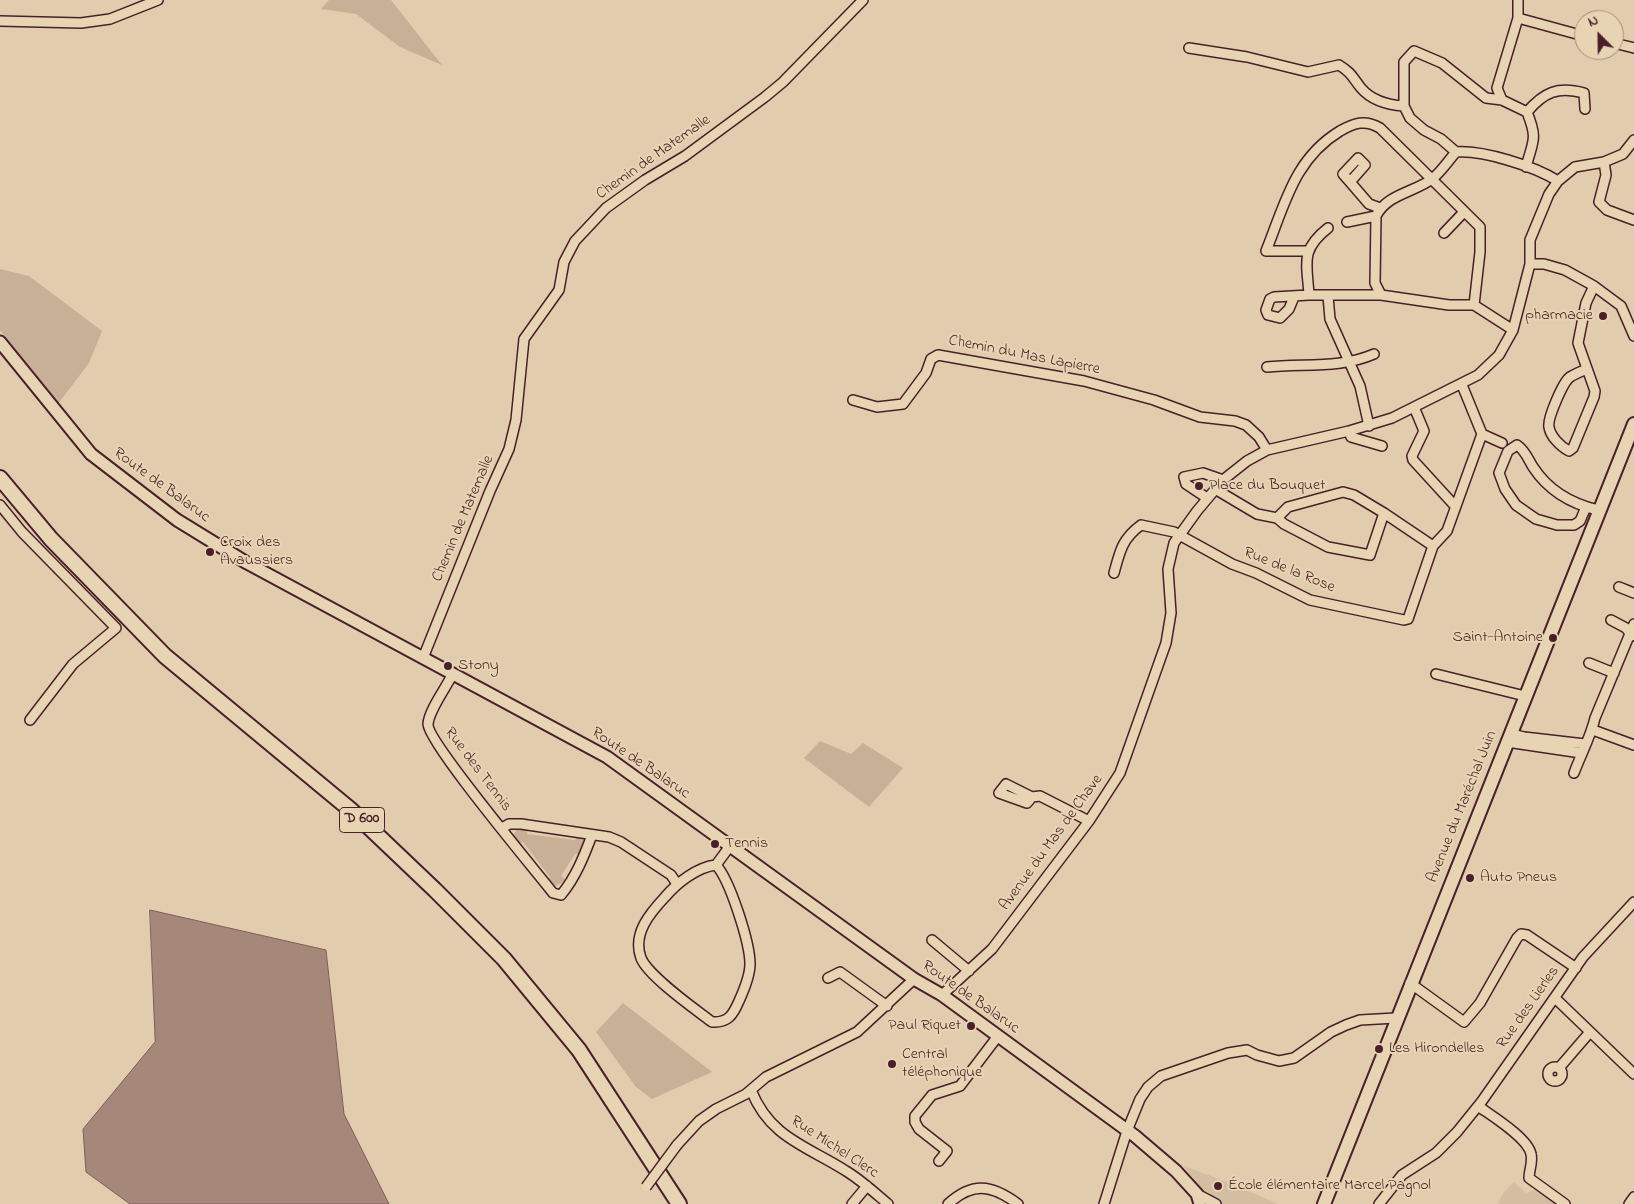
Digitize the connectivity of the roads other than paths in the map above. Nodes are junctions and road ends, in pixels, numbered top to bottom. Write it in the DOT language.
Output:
graph roads {
  1 [pos="158,0"];
  2 [pos="863,0"];
  3 [pos="1518,0"];
  4 [pos="1518,18"];
  5 [pos="0,21"];
  6 [pos="1574,33"];
  7 [pos="1189,48"];
  8 [pos="1502,100"];
  9 [pos="1404,106"];
  10 [pos="1585,108"];
  11 [pos="1526,112"];
  12 [pos="1634,140"];
  13 [pos="1456,152"];
  14 [pos="1604,162"];
  15 [pos="1526,167"];
  16 [pos="1431,180"];
  17 [pos="1558,181"];
  18 [pos="1350,182"];
  19 [pos="1378,212"];
  20 [pos="1464,212"];
  21 [pos="1634,220"];
  22 [pos="1348,222"];
  23 [pos="1328,228"];
  24 [pos="1444,233"];
  25 [pos="1307,251"];
  26 [pos="1530,264"];
  27 [pos="1594,286"];
  28 [pos="1309,295"];
  29 [pos="1381,295"];
  30 [pos="1328,296"];
  31 [pos="1294,297"];
  32 [pos="1474,305"];
  33 [pos="1631,314"];
  34 [pos="1513,330"];
  35 [pos="1633,332"];
  36 [pos="0,342"];
  37 [pos="1374,354"];
  38 [pos="1350,363"];
  39 [pos="1267,367"];
  40 [pos="1587,369"];
  41 [pos="1462,385"];
  42 [pos="854,400"];
  43 [pos="1414,407"];
  44 [pos="1634,424"];
  45 [pos="1368,426"];
  46 [pos="1349,431"];
  47 [pos="1482,434"];
  48 [pos="1502,443"];
  49 [pos="1382,446"];
  50 [pos="1267,450"];
  51 [pos="0,478"];
  52 [pos="1223,480"];
  53 [pos="1215,489"];
  54 [pos="1207,498"];
  55 [pos="0,505"];
  56 [pos="1455,506"];
  57 [pos="1592,509"];
  58 [pos="1384,513"];
  59 [pos="1277,518"];
  60 [pos="1179,534"];
  61 [pos="1433,546"];
  62 [pos="1114,573"];
  63 [pos="1619,587"];
  64 [pos="1634,593"];
  65 [pos="1611,620"];
  66 [pos="1634,624"];
  67 [pos="1632,636"];
  68 [pos="423,658"];
  69 [pos="1589,664"];
  70 [pos="1614,673"];
  71 [pos="1436,674"];
  72 [pos="452,675"];
  73 [pos="1525,696"];
  74 [pos="30,720"];
  75 [pos="1594,730"];
  76 [pos="1509,738"];
  77 [pos="1585,744"];
  78 [pos="1634,745"];
  79 [pos="1581,753"];
  80 [pos="1574,773"];
  81 [pos="1032,796"];
  82 [pos="1089,821"];
  83 [pos="502,828"];
  84 [pos="592,835"];
  85 [pos="730,846"];
  86 [pos="716,865"];
  87 [pos="676,884"];
  88 [pos="1634,902"];
  89 [pos="1634,913"];
  90 [pos="1624,915"];
  91 [pos="932,940"];
  92 [pos="1576,968"];
  93 [pos="969,972"];
  94 [pos="828,978"];
  95 [pos="914,979"];
  96 [pos="1410,983"];
  97 [pos="942,995"];
  98 [pos="1555,998"];
  99 [pos="887,1006"];
  100 [pos="1396,1018"];
  101 [pos="1590,1032"];
  102 [pos="998,1036"];
  103 [pos="1559,1068"];
  104 [pos="1634,1074"];
  105 [pos="751,1090"];
  106 [pos="1478,1106"];
  107 [pos="1127,1131"];
  108 [pos="939,1161"];
  109 [pos="867,1186"];
  110 [pos="646,1187"];
  111 [pos="1634,1197"];
  112 [pos="1199,1199"];
  113 [pos="678,1204"];
  114 [pos="852,1204"];
  115 [pos="888,1204"];
  116 [pos="948,1204"];
  117 [pos="1018,1204"];
  118 [pos="1104,1204"];
  119 [pos="1216,1204"];
  120 [pos="1324,1204"];
  121 [pos="1379,1204"];
  122 [pos="1565,1204"];
  123 [pos="1629,1204"];
  1 -- 5 [label="street"];
  2 -- 68 [label="street, Chemin de Matemalle"];
  3 -- 4 [label="street"];
  4 -- 6 [label="street"];
  4 -- 8 [label="street"];
  7 -- 9 [label="street"];
  8 -- 9 [label="street"];
  8 -- 11 [label="street"];
  9 -- 13 [label="street"];
  10 -- 11 [label="street"];
  11 -- 15 [label="street"];
  12 -- 14 [label="street, Avenue du Mas de Chave"];
  13 -- 15 [label="street"];
  13 -- 16 [label="street"];
  14 -- 17 [label="street, Avenue du Mas de Chave"];
  14 -- 21 [label="street"];
  15 -- 17 [label="street"];
  16 -- 19 [label="street"];
  16 -- 20 [label="street"];
  16 -- 25 [label="street"];
  17 -- 26 [label="street, Avenue du Mas de Chave"];
  18 -- 19 [label="street"];
  19 -- 22 [label="street"];
  19 -- 29 [label="street"];
  20 -- 24 [label="street"];
  20 -- 32 [label="street"];
  23 -- 25 [label="street"];
  25 -- 28 [label="street"];
  26 -- 27 [label="street"];
  26 -- 34 [label="street, Avenue du Mas de Chave"];
  27 -- 33 [label="street"];
  27 -- 40 [label="street"];
  28 -- 30 [label="street"];
  28 -- 31 [label="street"];
  29 -- 30 [label="street"];
  29 -- 32 [label="street"];
  30 -- 38 [label="street"];
  32 -- 34 [label="street"];
  33 -- 35 [label="street"];
  34 -- 41 [label="street, Avenue du Mas de Chave"];
  36 -- 68 [label="street, Route de Balaruc"];
  37 -- 38 [label="street"];
  38 -- 39 [label="street"];
  38 -- 45 [label="street"];
  40 -- 40 [label="street"];
  41 -- 43 [label="street, Avenue du Mas de Chave"];
  41 -- 47 [label="street"];
  42 -- 50 [label="street, Chemin du Mas Lapierre"];
  43 -- 45 [label="street, Avenue du Mas de Chave"];
  43 -- 56 [label="street"];
  44 -- 57 [label="main road, Avenue du Maréchal Juin"];
  45 -- 46 [label="street, Avenue du Mas de Chave"];
  46 -- 49 [label="street"];
  46 -- 50 [label="street, Avenue du Mas de Chave"];
  47 -- 48 [label="street"];
  47 -- 56 [label="street"];
  50 -- 52 [label="street, Avenue du Mas de Chave"];
  51 -- 113 [label="main road, D 600"];
  52 -- 53 [label="street, Avenue du Mas de Chave"];
  52 -- 54 [label="street"];
  53 -- 54 [label="street, Avenue du Mas de Chave"];
  53 -- 59 [label="street"];
  54 -- 60 [label="street, Avenue du Mas de Chave"];
  55 -- 74 [label="street"];
  56 -- 61 [label="street"];
  57 -- 57 [label="street"];
  57 -- 73 [label="main road, Avenue du Maréchal Juin"];
  58 -- 59 [label="street"];
  58 -- 59 [label="street"];
  58 -- 61 [label="street"];
  60 -- 61 [label="street, Rue de la Rose"];
  60 -- 62 [label="street"];
  60 -- 82 [label="street, Avenue du Mas de Chave"];
  63 -- 64 [label="street"];
  65 -- 67 [label="street"];
  66 -- 67 [label="street"];
  67 -- 70 [label="street"];
  68 -- 72 [label="street, Route de Balaruc"];
  69 -- 70 [label="street"];
  70 -- 75 [label="street"];
  71 -- 73 [label="street"];
  72 -- 83 [label="street, Rue des Tennis"];
  72 -- 85 [label="street, Route de Balaruc"];
  73 -- 76 [label="main road, Avenue du Maréchal Juin"];
  75 -- 77 [label="street"];
  75 -- 78 [label="street"];
  76 -- 77 [label="street"];
  76 -- 79 [label="street"];
  76 -- 96 [label="main road, Avenue du Maréchal Juin"];
  77 -- 79 [label="street"];
  79 -- 80 [label="street"];
  81 -- 82 [label="street"];
  82 -- 93 [label="street, Avenue du Mas de Chave"];
  83 -- 84 [label="street, Rue des Tennis"];
  83 -- 84 [label="street, Rue des Tennis"];
  84 -- 87 [label="street, Rue des Tennis"];
  85 -- 86 [label="street"];
  85 -- 95 [label="street, Route de Balaruc"];
  86 -- 87 [label="street"];
  86 -- 87 [label="street"];
  88 -- 90 [label="street, Rue des Lierles"];
  89 -- 90 [label="street"];
  90 -- 92 [label="street, Rue des Lierles"];
  91 -- 93 [label="street"];
  92 -- 96 [label="street"];
  92 -- 98 [label="street, Rue des Lierles"];
  93 -- 97 [label="street, Avenue du Mas de Chave"];
  94 -- 99 [label="street"];
  95 -- 97 [label="street, Route de Balaruc"];
  95 -- 99 [label="street"];
  96 -- 100 [label="main road, Avenue du Maréchal Juin"];
  97 -- 102 [label="street, Route de Balaruc"];
  98 -- 101 [label="street"];
  98 -- 106 [label="street, Rue des Lierles"];
  99 -- 105 [label="street"];
  100 -- 107 [label="street"];
  100 -- 120 [label="main road, Avenue du Maréchal Juin"];
  101 -- 103 [label="street"];
  101 -- 104 [label="street"];
  102 -- 107 [label="street, Route de Balaruc"];
  102 -- 108 [label="street"];
  105 -- 109 [label="street, Rue Michel Clerc"];
  105 -- 110 [label="street, bridge"];
  106 -- 121 [label="street, Rue des Lierles"];
  106 -- 122 [label="street"];
  107 -- 112 [label="street, Route de Balaruc"];
  107 -- 118 [label="street"];
  109 -- 114 [label="street"];
  109 -- 115 [label="street, Rue Michel Clerc"];
  111 -- 123 [label="street"];
  112 -- 119 [label="street"];
  116 -- 117 [label="street"];
}
